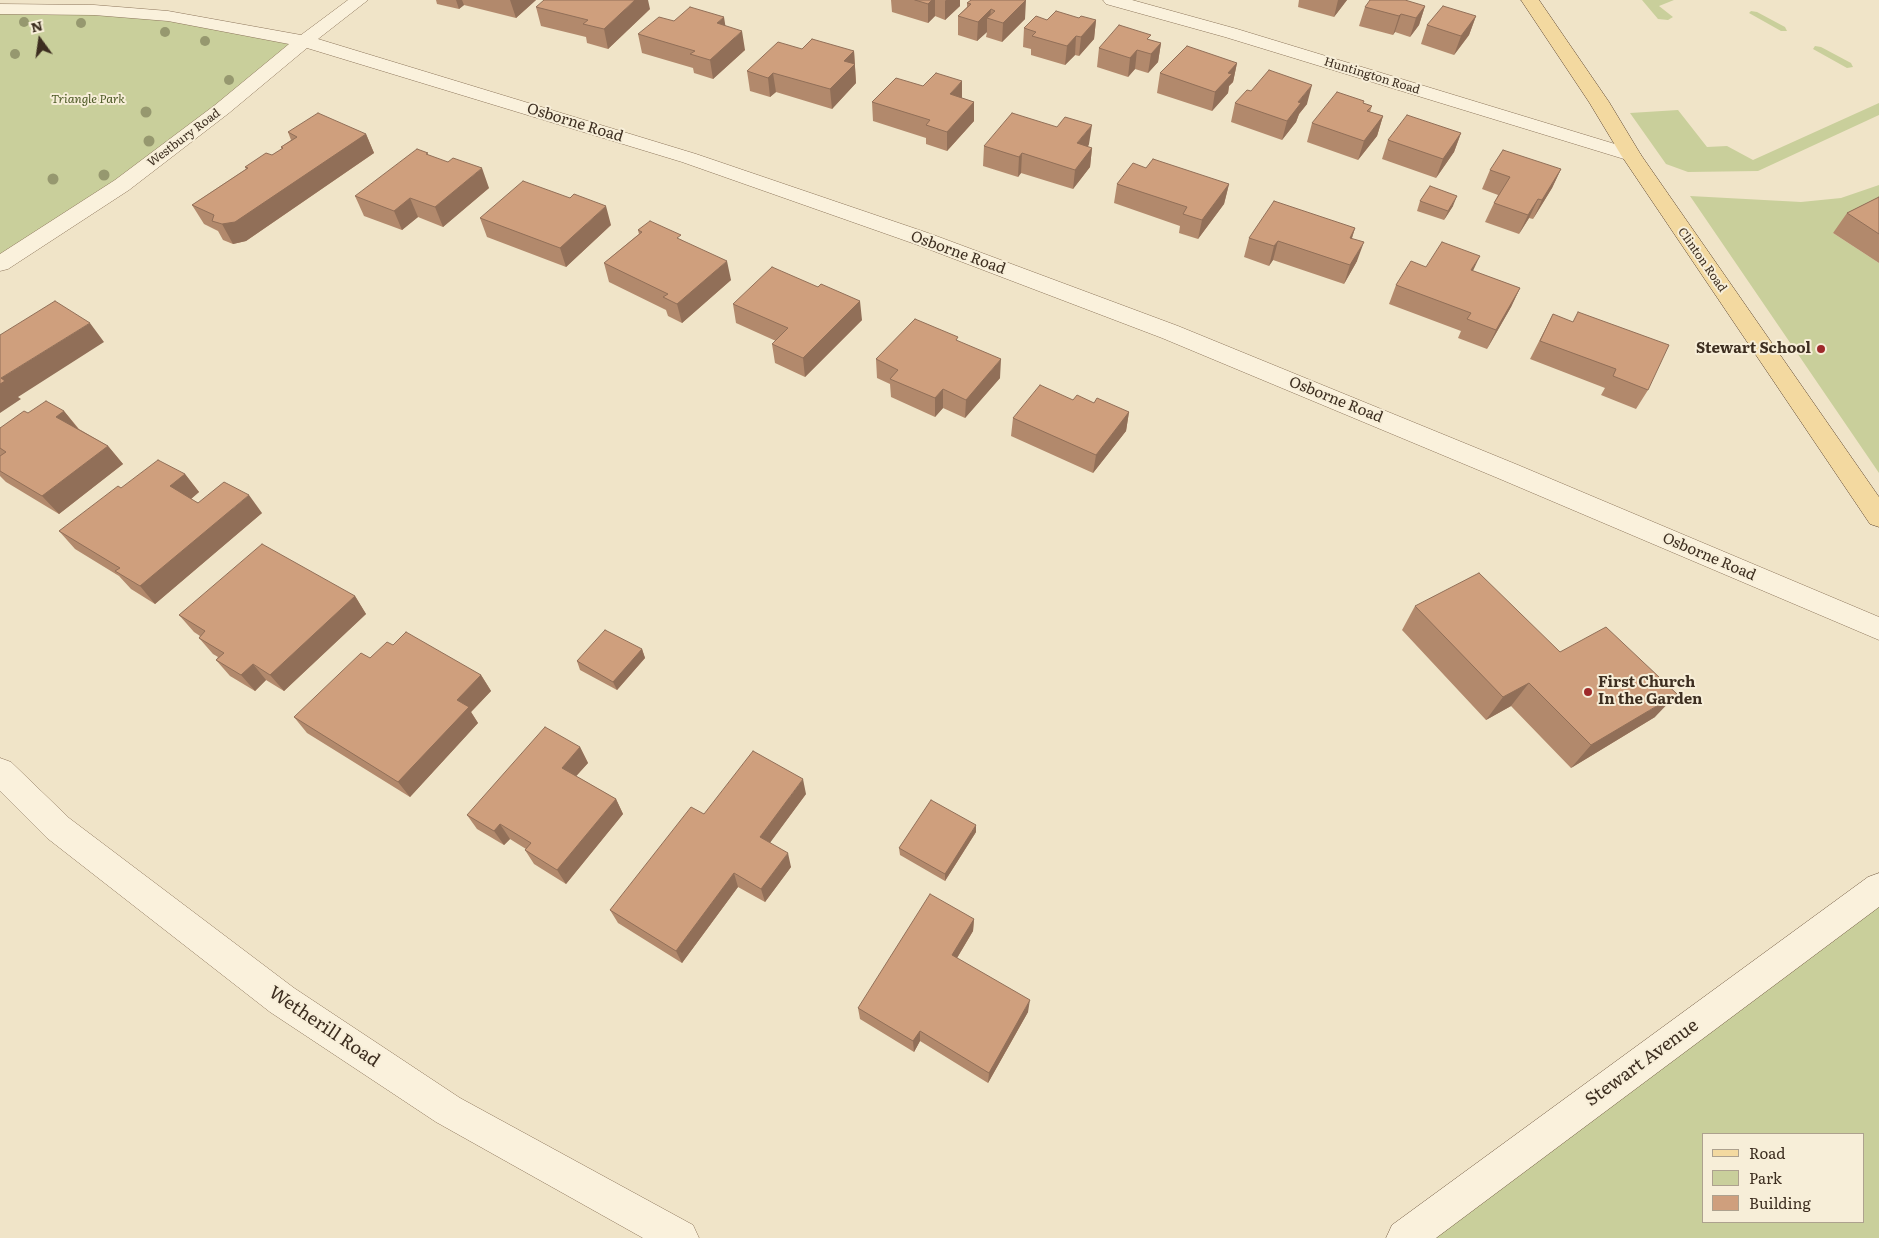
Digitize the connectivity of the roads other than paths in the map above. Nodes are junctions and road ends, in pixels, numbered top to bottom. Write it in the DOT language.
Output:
graph roads {
  1 [pos="359,0"];
  2 [pos="1112,0"];
  3 [pos="1530,0"];
  4 [pos="0,9"];
  5 [pos="304,41"];
  6 [pos="1630,155"];
  7 [pos="0,264"];
  8 [pos="1879,517"];
  9 [pos="1879,629"];
  10 [pos="0,772"];
  11 [pos="1879,888"];
  12 [pos="680,1238"];
  13 [pos="1405,1238"];
  1 -- 5 [label="street, Westbury Road"];
  2 -- 6 [label="street, Huntington Road"];
  3 -- 6 [label="main road, Clinton Road"];
  4 -- 5 [label="street, Osborne Road"];
  5 -- 7 [label="street, Westbury Road"];
  5 -- 9 [label="street, Osborne Road"];
  6 -- 8 [label="main road, Clinton Road"];
  10 -- 12 [label="street, Wetherill Road"];
  11 -- 13 [label="street, Stewart Avenue"];
}
